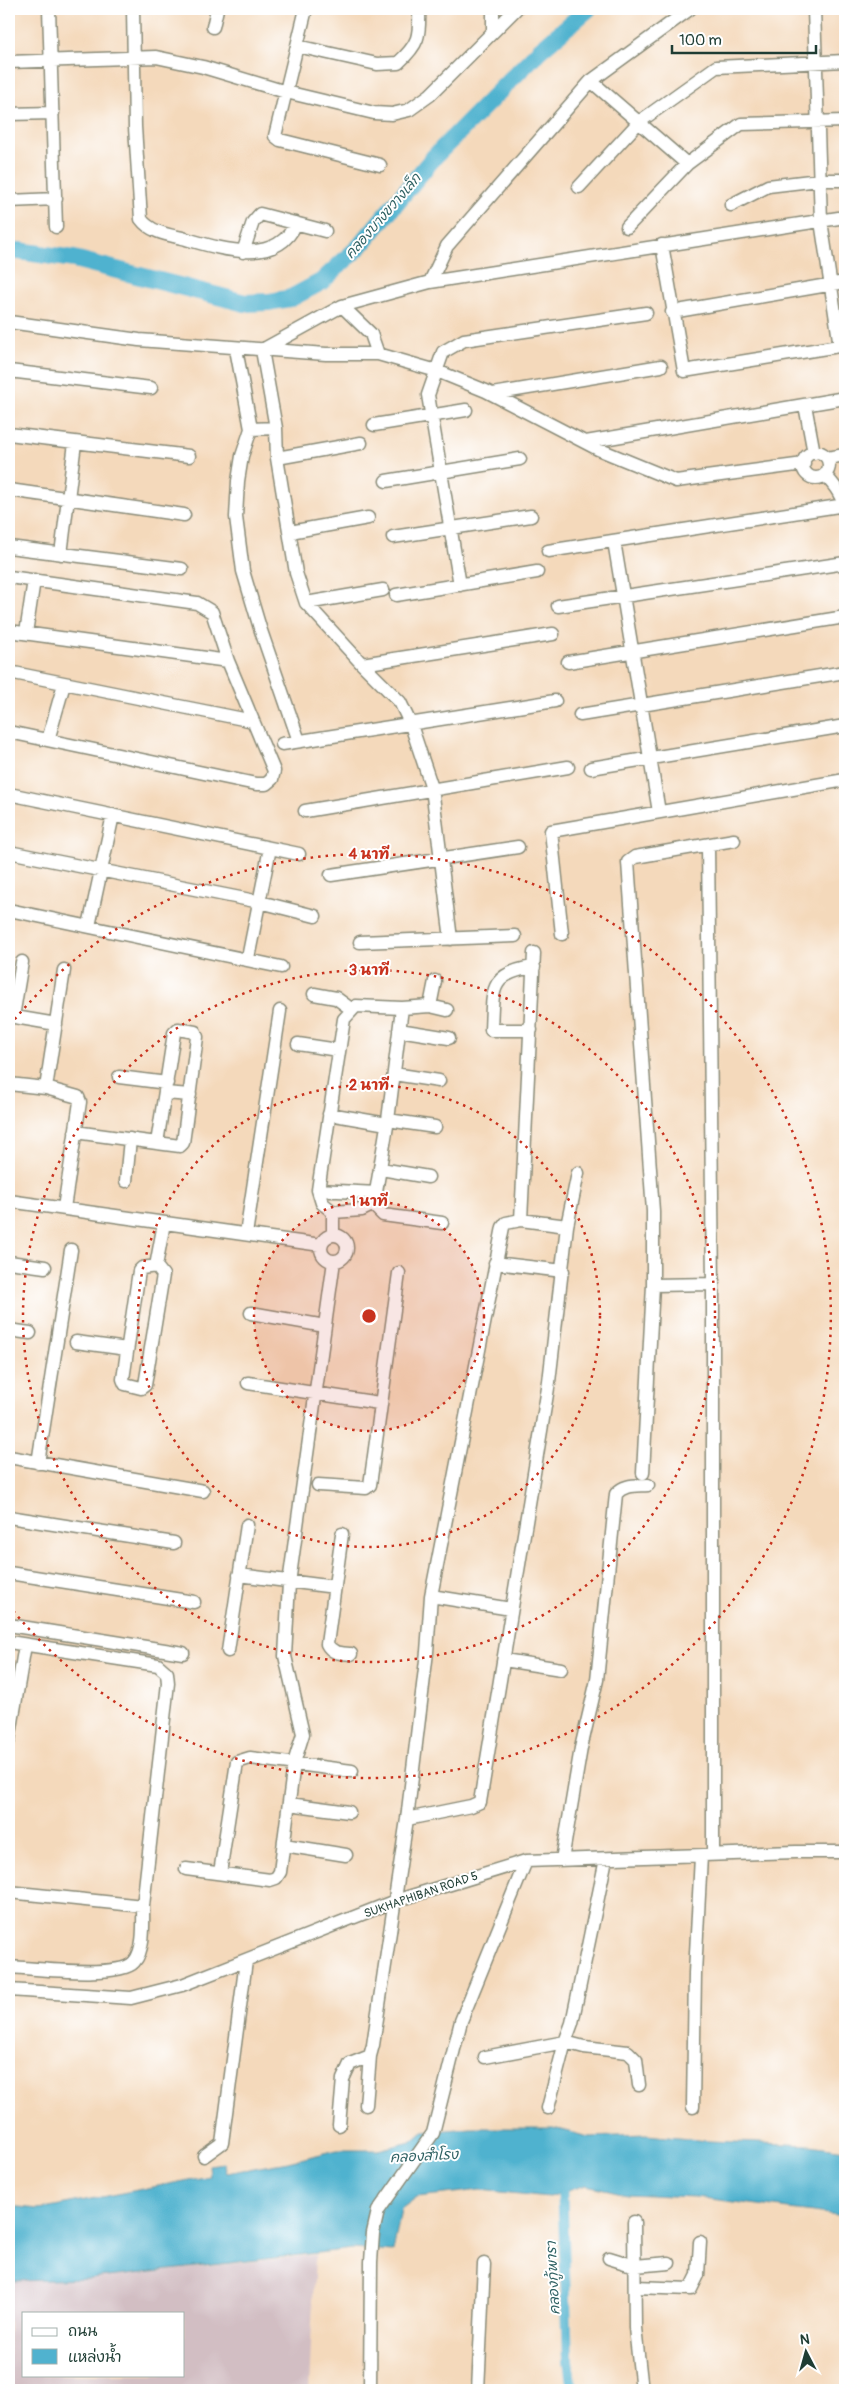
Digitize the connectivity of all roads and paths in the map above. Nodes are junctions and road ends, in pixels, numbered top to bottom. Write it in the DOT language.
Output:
graph roads {
  1 [pos="49,9"];
  2 [pos="133,9"];
  3 [pos="217,9"];
  4 [pos="306,9"];
  5 [pos="419,9"];
  6 [pos="493,9"];
  7 [pos="516,9"];
  8 [pos="690,9"];
  9 [pos="814,9"];
  10 [pos="213,27"];
  11 [pos="493,32"];
  12 [pos="297,46"];
  13 [pos="134,58"];
  14 [pos="51,60"];
  15 [pos="845,61"];
  16 [pos="9,62"];
  17 [pos="816,62"];
  18 [pos="591,81"];
  19 [pos="286,92"];
  20 [pos="52,113"];
  21 [pos="9,114"];
  22 [pos="818,121"];
  23 [pos="845,121"];
  24 [pos="639,122"];
  25 [pos="687,164"];
  26 [pos="380,165"];
  27 [pos="820,180"];
  28 [pos="845,180"];
  29 [pos="579,187"];
  30 [pos="56,199"];
  31 [pos="9,201"];
  32 [pos="731,205"];
  33 [pos="845,217"];
  34 [pos="821,221"];
  35 [pos="296,223"];
  36 [pos="56,227"];
  37 [pos="627,227"];
  38 [pos="325,231"];
  39 [pos="662,245"];
  40 [pos="243,252"];
  41 [pos="430,282"];
  42 [pos="845,282"];
  43 [pos="830,284"];
  44 [pos="342,306"];
  45 [pos="672,312"];
  46 [pos="646,313"];
  47 [pos="9,322"];
  48 [pos="842,345"];
  49 [pos="236,348"];
  50 [pos="262,350"];
  51 [pos="378,354"];
  52 [pos="661,366"];
  53 [pos="9,371"];
  54 [pos="437,372"];
  55 [pos="151,388"];
  56 [pos="492,394"];
  57 [pos="845,398"];
  58 [pos="805,405"];
  59 [pos="466,410"];
  60 [pos="431,416"];
  61 [pos="374,426"];
  62 [pos="276,428"];
  63 [pos="251,429"];
  64 [pos="9,434"];
  65 [pos="586,442"];
  66 [pos="75,443"];
  67 [pos="361,443"];
  68 [pos="814,453"];
  69 [pos="845,455"];
  70 [pos="189,456"];
  71 [pos="277,458"];
  72 [pos="827,458"];
  73 [pos="520,459"];
  74 [pos="804,464"];
  75 [pos="440,472"];
  76 [pos="825,475"];
  77 [pos="386,481"];
  78 [pos="9,490"];
  79 [pos="68,498"];
  80 [pos="845,505"];
  81 [pos="845,513"];
  82 [pos="184,515"];
  83 [pos="532,516"];
  84 [pos="368,518"];
  85 [pos="449,528"];
  86 [pos="290,532"];
  87 [pos="393,537"];
  88 [pos="614,541"];
  89 [pos="9,547"];
  90 [pos="548,551"];
  91 [pos="61,554"];
  92 [pos="845,563"];
  93 [pos="182,569"];
  94 [pos="537,572"];
  95 [pos="9,577"];
  96 [pos="34,580"];
  97 [pos="460,585"];
  98 [pos="384,590"];
  99 [pos="396,595"];
  100 [pos="624,595"];
  101 [pos="306,603"];
  102 [pos="558,606"];
  103 [pos="845,617"];
  104 [pos="9,631"];
  105 [pos="26,633"];
  106 [pos="554,634"];
  107 [pos="633,651"];
  108 [pos="228,661"];
  109 [pos="568,662"];
  110 [pos="362,664"];
  111 [pos="9,672"];
  112 [pos="845,672"];
  113 [pos="64,684"];
  114 [pos="555,702"];
  115 [pos="642,705"];
  116 [pos="580,715"];
  117 [pos="253,721"];
  118 [pos="411,725"];
  119 [pos="845,726"];
  120 [pos="9,732"];
  121 [pos="48,740"];
  122 [pos="299,741"];
  123 [pos="282,744"];
  124 [pos="650,758"];
  125 [pos="568,767"];
  126 [pos="591,768"];
  127 [pos="845,780"];
  128 [pos="432,788"];
  129 [pos="9,794"];
  130 [pos="305,811"];
  131 [pos="659,812"];
  132 [pos="113,816"];
  133 [pos="734,840"];
  134 [pos="708,846"];
  135 [pos="518,847"];
  136 [pos="270,848"];
  137 [pos="9,852"];
  138 [pos="299,854"];
  139 [pos="440,859"];
  140 [pos="101,871"];
  141 [pos="331,875"];
  142 [pos="260,902"];
  143 [pos="9,910"];
  144 [pos="315,916"];
  145 [pos="89,926"];
  146 [pos="562,934"];
  147 [pos="515,936"];
  148 [pos="451,939"];
  149 [pos="360,942"];
  150 [pos="534,953"];
  151 [pos="248,958"];
  152 [pos="22,962"];
  153 [pos="281,967"];
  154 [pos="534,967"];
  155 [pos="64,970"];
  156 [pos="435,981"];
  157 [pos="314,994"];
  158 [pos="430,1006"];
  159 [pos="402,1008"];
  160 [pos="351,1009"];
  161 [pos="447,1010"];
  162 [pos="280,1011"];
  163 [pos="11,1016"];
  164 [pos="56,1024"];
  165 [pos="399,1030"];
  166 [pos="531,1030"];
  167 [pos="449,1038"];
  168 [pos="298,1044"];
  169 [pos="338,1050"];
  170 [pos="394,1074"];
  171 [pos="119,1077"];
  172 [pos="439,1081"];
  173 [pos="9,1084"];
  174 [pos="46,1088"];
  175 [pos="166,1088"];
  176 [pos="190,1095"];
  177 [pos="329,1114"];
  178 [pos="388,1122"];
  179 [pos="435,1127"];
  180 [pos="75,1132"];
  181 [pos="130,1139"];
  182 [pos="157,1143"];
  183 [pos="381,1169"];
  184 [pos="578,1173"];
  185 [pos="428,1177"];
  186 [pos="126,1181"];
  187 [pos="318,1190"];
  188 [pos="375,1199"];
  189 [pos="9,1201"];
  190 [pos="64,1208"];
  191 [pos="333,1212"];
  192 [pos="521,1220"];
  193 [pos="164,1222"];
  194 [pos="442,1223"];
  195 [pos="567,1226"];
  196 [pos="246,1234"];
  197 [pos="332,1235"];
  198 [pos="320,1245"];
  199 [pos="71,1250"];
  200 [pos="334,1261"];
  201 [pos="9,1262"];
  202 [pos="496,1263"];
  203 [pos="156,1266"];
  204 [pos="45,1267"];
  205 [pos="562,1271"];
  206 [pos="400,1273"];
  207 [pos="713,1284"];
  208 [pos="653,1286"];
  209 [pos="251,1313"];
  210 [pos="325,1326"];
  211 [pos="9,1330"];
  212 [pos="30,1333"];
  213 [pos="76,1342"];
  214 [pos="127,1349"];
  215 [pos="248,1383"];
  216 [pos="315,1393"];
  217 [pos="380,1404"];
  218 [pos="9,1457"];
  219 [pos="38,1463"];
  220 [pos="643,1473"];
  221 [pos="318,1485"];
  222 [pos="648,1485"];
  223 [pos="203,1491"];
  224 [pos="9,1517"];
  225 [pos="247,1525"];
  226 [pos="342,1534"];
  227 [pos="174,1543"];
  228 [pos="9,1573"];
  229 [pos="238,1575"];
  230 [pos="289,1583"];
  231 [pos="336,1587"];
  232 [pos="431,1596"];
  233 [pos="194,1602"];
  234 [pos="511,1609"];
  235 [pos="9,1625"];
  236 [pos="9,1642"];
  237 [pos="25,1646"];
  238 [pos="183,1652"];
  239 [pos="228,1652"];
  240 [pos="351,1654"];
  241 [pos="504,1660"];
  242 [pos="562,1669"];
  243 [pos="9,1740"];
  244 [pos="294,1763"];
  245 [pos="352,1772"];
  246 [pos="289,1804"];
  247 [pos="350,1812"];
  248 [pos="407,1819"];
  249 [pos="284,1845"];
  250 [pos="845,1852"];
  251 [pos="346,1855"];
  252 [pos="707,1855"];
  253 [pos="606,1858"];
  254 [pos="562,1860"];
  255 [pos="526,1861"];
  256 [pos="186,1869"];
  257 [pos="220,1873"];
  258 [pos="9,1892"];
  259 [pos="395,1902"];
  260 [pos="143,1906"];
  261 [pos="246,1961"];
  262 [pos="9,1967"];
  263 [pos="9,1990"];
  264 [pos="565,2042"];
  265 [pos="370,2056"];
  266 [pos="485,2057"];
  267 [pos="639,2085"];
  268 [pos="366,2105"];
  269 [pos="693,2107"];
  270 [pos="548,2108"];
  271 [pos="339,2125"];
  272 [pos="204,2156"];
  273 [pos="634,2222"];
  274 [pos="700,2242"];
  275 [pos="609,2258"];
  276 [pos="669,2263"];
  277 [pos="484,2264"];
  278 [pos="635,2266"];
  279 [pos="635,2287"];
  280 [pos="370,2390"];
  281 [pos="478,2390"];
  282 [pos="642,2390"];
  1 -- 14 [label="street"];
  2 -- 13 [label="street"];
  3 -- 10 [label="street"];
  4 -- 12 [label="street"];
  5 -- 12 [label="street"];
  6 -- 11 [label="street"];
  7 -- 11 [label="street"];
  8 -- 18 [label="street"];
  9 -- 17 [label="street"];
  11 -- 19 [label="street"];
  12 -- 19 [label="street"];
  13 -- 14 [label="street"];
  13 -- 19 [label="street"];
  13 -- 40 [label="street"];
  14 -- 16 [label="street"];
  14 -- 20 [label="street"];
  15 -- 17 [label="street"];
  17 -- 22 [label="street"];
  17 -- 24 [label="street"];
  18 -- 24 [label="street"];
  18 -- 41 [label="street"];
  19 -- 26 [label="street"];
  20 -- 21 [label="street"];
  20 -- 30 [label="street"];
  22 -- 23 [label="street"];
  22 -- 25 [label="street"];
  22 -- 27 [label="street"];
  24 -- 25 [label="street"];
  24 -- 29 [label="street"];
  25 -- 37 [label="street"];
  27 -- 28 [label="street"];
  27 -- 32 [label="street"];
  27 -- 34 [label="street"];
  30 -- 31 [label="street"];
  30 -- 36 [label="street"];
  33 -- 34 [label="street"];
  34 -- 39 [label="street"];
  34 -- 43 [label="street"];
  35 -- 38 [label="street"];
  35 -- 40 [label="street"];
  35 -- 40 [label="street"];
  39 -- 41 [label="street"];
  39 -- 45 [label="street"];
  41 -- 44 [label="street"];
  42 -- 43 [label="street"];
  43 -- 45 [label="street"];
  43 -- 48 [label="street"];
  44 -- 50 [label="street"];
  44 -- 51 [label="street"];
  45 -- 48 [label="street"];
  46 -- 54 [label="street"];
  47 -- 49 [label="street"];
  49 -- 50 [label="street"];
  49 -- 63 [label="street"];
  50 -- 51 [label="street"];
  50 -- 62 [label="street"];
  51 -- 54 [label="street"];
  52 -- 56 [label="street"];
  53 -- 55 [label="street"];
  54 -- 56 [label="street"];
  54 -- 60 [label="street"];
  56 -- 65 [label="street"];
  57 -- 58 [label="street"];
  58 -- 65 [label="street"];
  58 -- 68 [label="street"];
  59 -- 60 [label="street"];
  60 -- 61 [label="street"];
  60 -- 75 [label="street"];
  62 -- 63 [label="street"];
  62 -- 71 [label="street"];
  63 -- 122 [label="street"];
  64 -- 66 [label="street"];
  65 -- 74 [label="street"];
  66 -- 70 [label="street"];
  66 -- 79 [label="street"];
  67 -- 71 [label="street"];
  68 -- 72 [label="street"];
  68 -- 74 [label="street"];
  69 -- 72 [label="street"];
  71 -- 86 [label="street"];
  72 -- 76 [label="street"];
  73 -- 75 [label="street"];
  74 -- 76 [label="street"];
  75 -- 77 [label="street"];
  75 -- 85 [label="street"];
  76 -- 80 [label="street"];
  78 -- 79 [label="street"];
  79 -- 82 [label="street"];
  79 -- 91 [label="street"];
  80 -- 81 [label="street"];
  80 -- 88 [label="street"];
  83 -- 85 [label="street"];
  84 -- 86 [label="street"];
  85 -- 87 [label="street"];
  85 -- 97 [label="street"];
  86 -- 101 [label="street"];
  88 -- 90 [label="street"];
  88 -- 100 [label="street"];
  89 -- 91 [label="street"];
  91 -- 93 [label="street"];
  92 -- 100 [label="street"];
  94 -- 97 [label="street"];
  95 -- 96 [label="street"];
  96 -- 105 [label="street"];
  96 -- 108 [label="street"];
  97 -- 99 [label="street"];
  98 -- 101 [label="street"];
  100 -- 102 [label="street"];
  100 -- 107 [label="street"];
  101 -- 110 [label="street"];
  103 -- 107 [label="street"];
  104 -- 105 [label="street"];
  105 -- 108 [label="street"];
  106 -- 110 [label="street"];
  107 -- 109 [label="street"];
  107 -- 115 [label="street"];
  108 -- 117 [label="street"];
  110 -- 118 [label="street"];
  111 -- 113 [label="street"];
  112 -- 115 [label="street"];
  113 -- 117 [label="street"];
  113 -- 121 [label="street"];
  114 -- 118 [label="street"];
  115 -- 116 [label="street"];
  115 -- 124 [label="street"];
  117 -- 121 [label="street"];
  118 -- 122 [label="street"];
  118 -- 128 [label="street"];
  119 -- 124 [label="street"];
  120 -- 121 [label="street"];
  122 -- 123 [label="street"];
  124 -- 126 [label="street"];
  124 -- 131 [label="street"];
  125 -- 128 [label="street"];
  127 -- 131 [label="street"];
  128 -- 130 [label="street"];
  128 -- 139 [label="street"];
  129 -- 132 [label="street"];
  131 -- 146 [label="street"];
  132 -- 136 [label="street"];
  132 -- 140 [label="street"];
  133 -- 134 [label="street"];
  134 -- 207 [label="street"];
  134 -- 208 [label="street"];
  135 -- 139 [label="street"];
  136 -- 138 [label="street"];
  136 -- 142 [label="street"];
  137 -- 140 [label="street"];
  139 -- 141 [label="street"];
  139 -- 148 [label="street"];
  140 -- 142 [label="street"];
  140 -- 145 [label="street"];
  142 -- 144 [label="street"];
  142 -- 151 [label="street"];
  143 -- 145 [label="street"];
  145 -- 151 [label="street"];
  147 -- 148 [label="street"];
  148 -- 149 [label="street"];
  150 -- 154 [label="street"];
  151 -- 153 [label="street"];
  152 -- 163 [label="street"];
  154 -- 166 [label="street"];
  154 -- 166 [label="street"];
  155 -- 164 [label="street"];
  156 -- 158 [label="street"];
  157 -- 160 [label="street"];
  158 -- 159 [label="street"];
  158 -- 161 [label="street"];
  159 -- 160 [label="street"];
  159 -- 165 [label="street"];
  160 -- 169 [label="street"];
  162 -- 196 [label="street"];
  163 -- 164 [label="street"];
  164 -- 174 [label="street"];
  165 -- 167 [label="street"];
  165 -- 170 [label="street"];
  166 -- 192 [label="street"];
  168 -- 169 [label="street"];
  169 -- 177 [label="street"];
  170 -- 172 [label="street"];
  170 -- 178 [label="street"];
  171 -- 175 [label="street"];
  173 -- 174 [label="street"];
  174 -- 180 [label="street"];
  175 -- 176 [label="street"];
  175 -- 176 [label="street"];
  175 -- 182 [label="street"];
  176 -- 182 [label="street"];
  177 -- 178 [label="street"];
  177 -- 187 [label="street"];
  178 -- 179 [label="street"];
  178 -- 183 [label="street"];
  180 -- 181 [label="street"];
  180 -- 190 [label="street"];
  181 -- 182 [label="street"];
  181 -- 186 [label="street"];
  183 -- 185 [label="street"];
  183 -- 188 [label="street"];
  184 -- 195 [label="street"];
  187 -- 188 [label="street"];
  187 -- 191 [label="street"];
  188 -- 191 [label="street"];
  188 -- 194 [label="street"];
  189 -- 190 [label="street"];
  190 -- 193 [label="street"];
  191 -- 197 [label="street"];
  192 -- 195 [label="street"];
  192 -- 202 [label="street"];
  193 -- 196 [label="street"];
  193 -- 203 [label="street"];
  195 -- 205 [label="street"];
  196 -- 198 [label="street"];
  197 -- 198 [label="street"];
  197 -- 200 [label="street"];
  198 -- 200 [label="street"];
  199 -- 219 [label="street"];
  200 -- 210 [label="street"];
  201 -- 204 [label="street"];
  202 -- 205 [label="street"];
  202 -- 232 [label="street"];
  203 -- 214 [label="street"];
  203 -- 214 [label="street"];
  205 -- 234 [label="street"];
  206 -- 217 [label="street"];
  207 -- 208 [label="street"];
  207 -- 252 [label="street"];
  208 -- 220 [label="street"];
  209 -- 210 [label="street"];
  210 -- 216 [label="street"];
  211 -- 212 [label="street"];
  213 -- 214 [label="street"];
  215 -- 216 [label="street"];
  216 -- 217 [label="street"];
  216 -- 230 [label="street"];
  217 -- 221 [label="street"];
  218 -- 219 [label="street"];
  219 -- 223 [label="street"];
  222 -- 254 [label="street"];
  224 -- 227 [label="street"];
  225 -- 229 [label="street"];
  226 -- 231 [label="street"];
  228 -- 233 [label="street"];
  229 -- 230 [label="street"];
  229 -- 239 [label="street"];
  230 -- 231 [label="street"];
  230 -- 244 [label="street"];
  231 -- 240 [label="street"];
  232 -- 234 [label="street"];
  232 -- 248 [label="street"];
  234 -- 241 [label="street"];
  235 -- 238 [label="street"];
  236 -- 237 [label="street"];
  237 -- 243 [label="street"];
  237 -- 260 [label="street"];
  241 -- 242 [label="street"];
  241 -- 248 [label="street"];
  244 -- 245 [label="street"];
  244 -- 246 [label="street"];
  244 -- 257 [label="street"];
  246 -- 247 [label="street"];
  246 -- 249 [label="street"];
  248 -- 259 [label="street"];
  249 -- 251 [label="street"];
  249 -- 257 [label="street"];
  250 -- 252 [label="street, SUKHAPHIBAN ROAD 5"];
  252 -- 253 [label="street, SUKHAPHIBAN ROAD 5"];
  252 -- 269 [label="street"];
  253 -- 254 [label="street, SUKHAPHIBAN ROAD 5"];
  253 -- 264 [label="street"];
  254 -- 255 [label="street, SUKHAPHIBAN ROAD 5"];
  255 -- 259 [label="street, SUKHAPHIBAN ROAD 5"];
  255 -- 280 [label="street"];
  256 -- 257 [label="street"];
  258 -- 260 [label="street"];
  259 -- 261 [label="street, SUKHAPHIBAN ROAD 5"];
  259 -- 265 [label="street"];
  260 -- 262 [label="street"];
  261 -- 263 [label="street, SUKHAPHIBAN ROAD 5"];
  261 -- 272 [label="street"];
  264 -- 266 [label="street"];
  264 -- 267 [label="street"];
  264 -- 270 [label="street"];
  265 -- 268 [label="street"];
  265 -- 271 [label="street"];
  273 -- 278 [label="street"];
  274 -- 279 [label="street"];
  275 -- 278 [label="street"];
  276 -- 278 [label="street"];
  277 -- 281 [label="street"];
  278 -- 279 [label="street"];
  279 -- 282 [label="street"];
}
